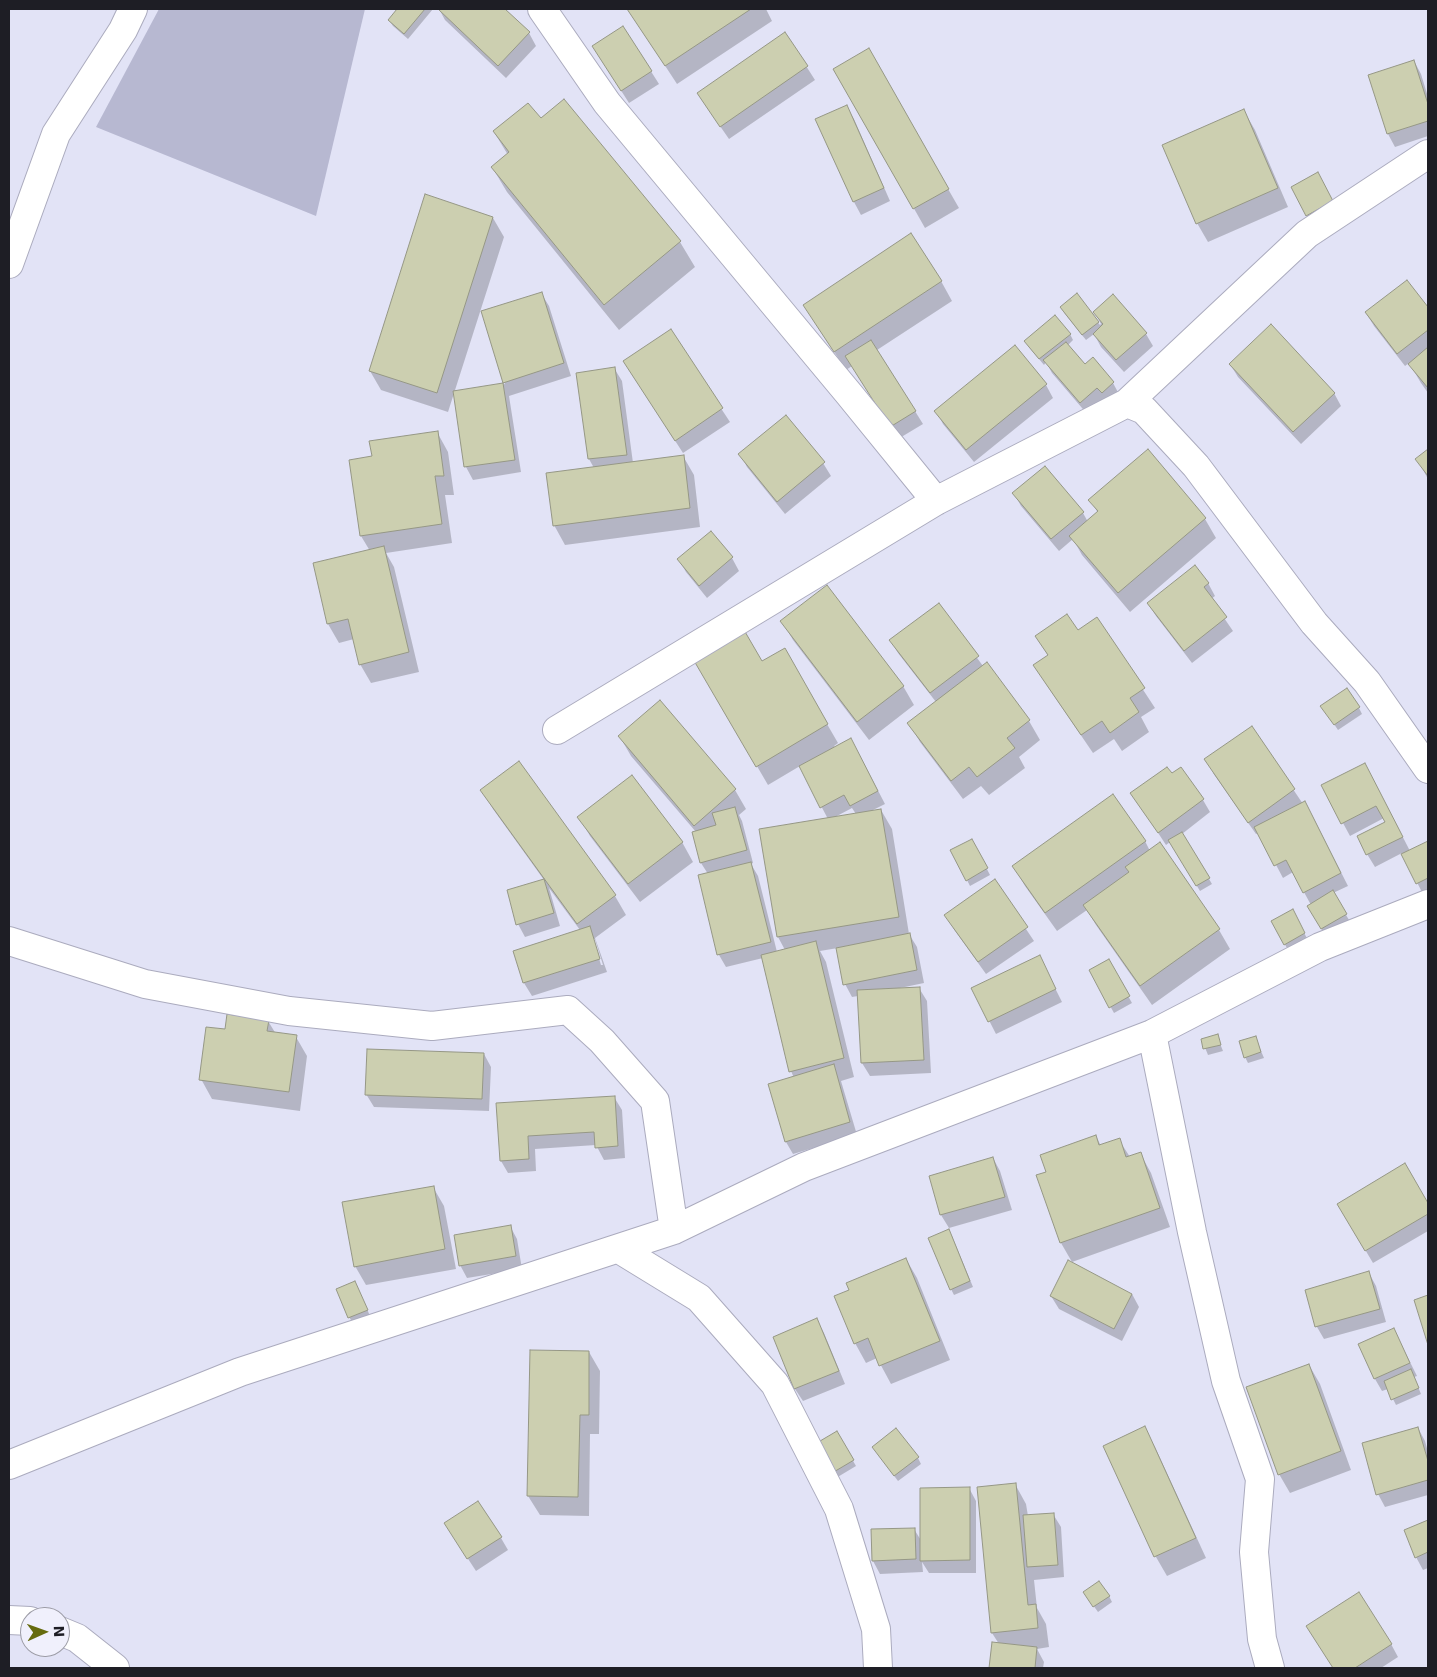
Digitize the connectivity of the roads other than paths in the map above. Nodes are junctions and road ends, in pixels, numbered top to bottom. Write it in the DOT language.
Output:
graph roads {
  1 [pos="133,9"];
  2 [pos="542,9"];
  3 [pos="1428,154"];
  4 [pos="9,264"];
  5 [pos="1128,403"];
  6 [pos="936,501"];
  7 [pos="557,730"];
  8 [pos="1428,769"];
  9 [pos="1428,904"];
  10 [pos="9,941"];
  11 [pos="1152,1034"];
  12 [pos="674,1230"];
  13 [pos="619,1249"];
  14 [pos="9,1465"];
  15 [pos="70,1635"];
  16 [pos="115,1668"];
  17 [pos="878,1668"];
  18 [pos="1270,1668"];
  1 -- 4 [label="street"];
  2 -- 6 [label="street"];
  3 -- 5 [label="street"];
  5 -- 6 [label="street"];
  5 -- 8 [label="street"];
  6 -- 7 [label="street"];
  9 -- 11 [label="street"];
  10 -- 12 [label="street"];
  11 -- 12 [label="street"];
  11 -- 18 [label="street"];
  12 -- 13 [label="street"];
  13 -- 14 [label="street"];
  13 -- 17 [label="street"];
  15 -- 16 [label="street"];
}
